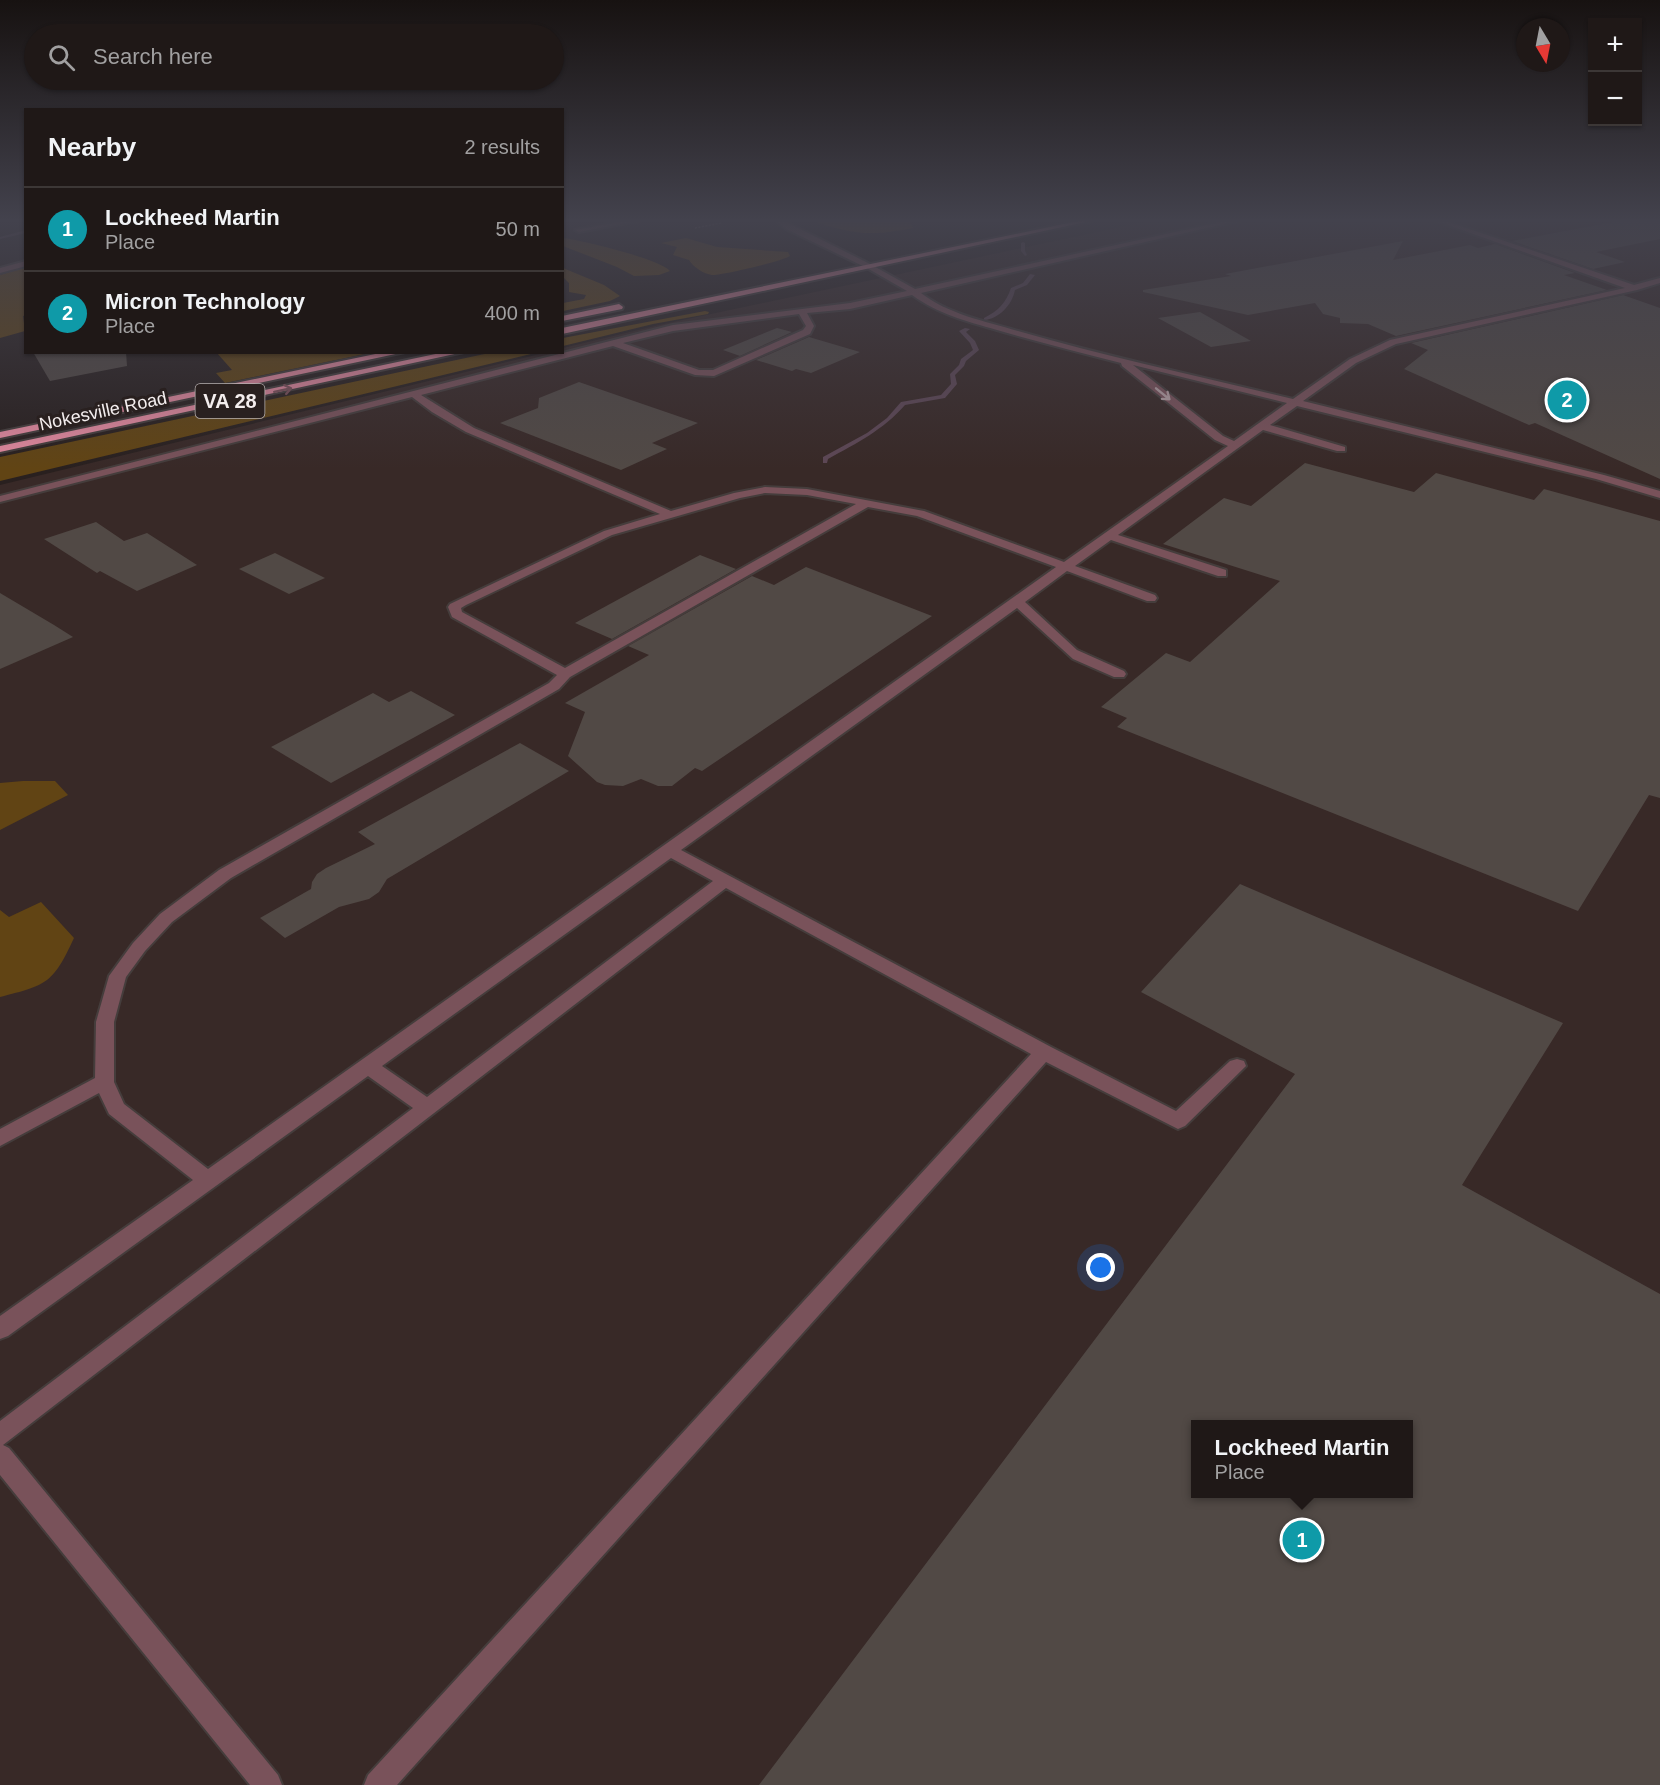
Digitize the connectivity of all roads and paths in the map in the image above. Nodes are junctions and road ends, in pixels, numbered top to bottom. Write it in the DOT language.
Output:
graph roads {
  1 [pos="693,303"];
  2 [pos="861,303"];
  3 [pos="929,303"];
  4 [pos="1566,303"];
  5 [pos="632,304"];
  6 [pos="802,313"];
  7 [pos="564,319"];
  8 [pos="564,331"];
  9 [pos="614,343"];
  10 [pos="392,354"];
  11 [pos="451,354"];
  12 [pos="382,356"];
  13 [pos="1117,358"];
  14 [pos="394,366"];
  15 [pos="412,393"];
  16 [pos="1295,402"];
  17 [pos="1264,427"];
  18 [pos="0,435"];
  19 [pos="1237,446"];
  20 [pos="0,449"];
  21 [pos="1341,449"];
  22 [pos="1660,495"];
  23 [pos="0,499"];
  24 [pos="866,503"];
  25 [pos="671,515"];
  26 [pos="1110,536"];
  27 [pos="1068,566"];
  28 [pos="1222,573"];
  29 [pos="1151,598"];
  30 [pos="1017,603"];
  31 [pos="565,674"];
  32 [pos="1119,674"];
  33 [pos="669,850"];
  34 [pos="725,880"];
  35 [pos="1044,1052"];
  36 [pos="368,1066"];
  37 [pos="1237,1066"];
  38 [pos="104,1082"];
  39 [pos="428,1108"];
  40 [pos="0,1138"];
  41 [pos="208,1180"];
  42 [pos="0,1329"];
  43 [pos="0,1435"];
  44 [pos="0,1456"];
  45 [pos="268,1785"];
  46 [pos="378,1785"];
  1 -- 8 [label="highway"];
  2 -- 6 [label="street"];
  3 -- 13 [label="street"];
  4 -- 16 [label="street"];
  5 -- 7 [label="highway"];
  6 -- 9 [label="street"];
  6 -- 9 [label="street"];
  9 -- 15 [label="street"];
  10 -- 12 [label="highway, Nokesville Road / VA 28"];
  11 -- 14 [label="highway, Nokesville Road / VA 28"];
  12 -- 14 [label="highway"];
  12 -- 18 [label="highway, Nokesville Road / VA 28"];
  13 -- 16 [label="street"];
  13 -- 19 [label="street, one-way"];
  20 -- 14 [label="highway, Nokesville Road / VA 28, one-way"];
  15 -- 23 [label="street"];
  15 -- 25 [label="street"];
  16 -- 17 [label="street"];
  16 -- 22 [label="street"];
  17 -- 19 [label="street"];
  17 -- 21 [label="street"];
  19 -- 26 [label="street"];
  24 -- 25 [label="street"];
  24 -- 27 [label="street"];
  24 -- 31 [label="street"];
  25 -- 31 [label="street"];
  26 -- 27 [label="street"];
  26 -- 28 [label="street"];
  27 -- 29 [label="street"];
  27 -- 30 [label="street"];
  30 -- 32 [label="street"];
  30 -- 33 [label="street"];
  31 -- 38 [label="street"];
  33 -- 34 [label="street"];
  33 -- 36 [label="street"];
  34 -- 35 [label="street"];
  34 -- 39 [label="street"];
  35 -- 37 [label="street"];
  35 -- 46 [label="street"];
  36 -- 39 [label="street"];
  36 -- 41 [label="street"];
  38 -- 40 [label="street"];
  38 -- 41 [label="street"];
  39 -- 43 [label="street"];
  41 -- 42 [label="street"];
  44 -- 45 [label="street"];
}
